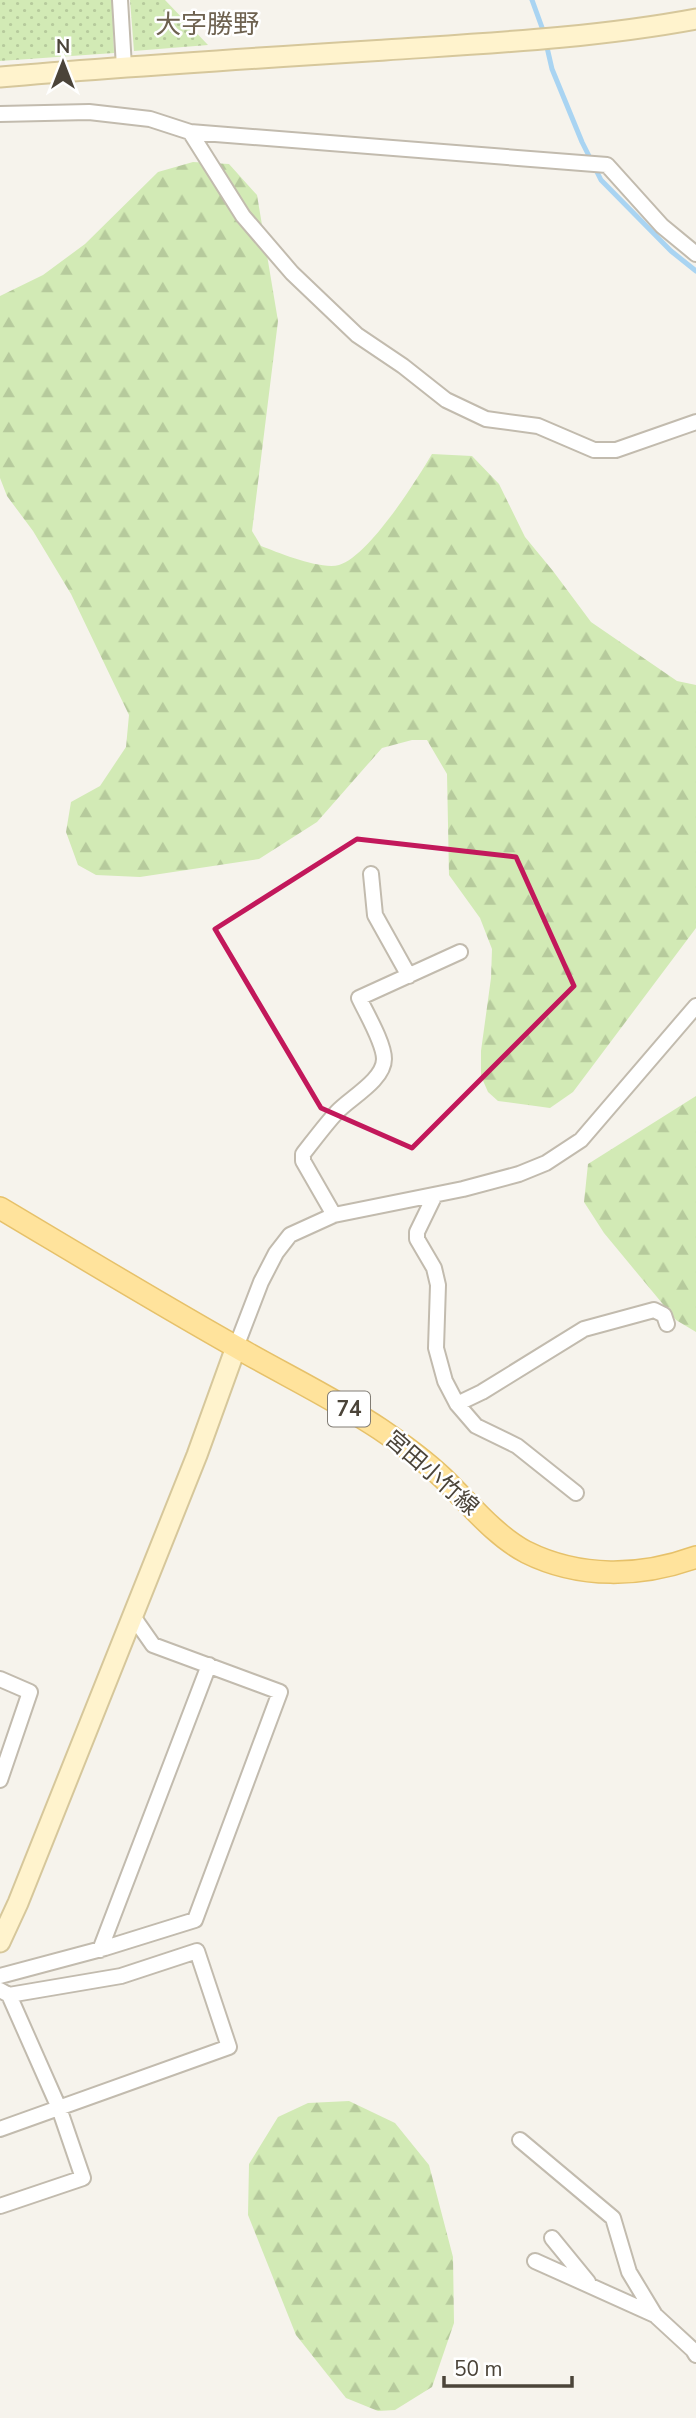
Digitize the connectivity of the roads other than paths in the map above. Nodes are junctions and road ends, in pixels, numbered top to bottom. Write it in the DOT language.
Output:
graph roads {
  1 [pos="120,0"];
  2 [pos="696,19"];
  3 [pos="124,67"];
  4 [pos="0,77"];
  5 [pos="0,114"];
  6 [pos="190,132"];
  7 [pos="696,254"];
  8 [pos="696,422"];
  9 [pos="371,874"];
  10 [pos="460,952"];
  11 [pos="409,976"];
  12 [pos="696,1006"];
  13 [pos="435,1195"];
  14 [pos="0,1208"];
  15 [pos="334,1214"];
  16 [pos="667,1324"];
  17 [pos="236,1347"];
  18 [pos="457,1404"];
  19 [pos="576,1493"];
  20 [pos="696,1557"];
  21 [pos="132,1615"];
  22 [pos="209,1665"];
  23 [pos="0,1679"];
  24 [pos="0,1780"];
  25 [pos="0,1942"];
  26 [pos="100,1950"];
  27 [pos="0,1976"];
  28 [pos="5,1992"];
  29 [pos="59,2108"];
  30 [pos="0,2129"];
  31 [pos="520,2140"];
  32 [pos="0,2206"];
  33 [pos="551,2238"];
  34 [pos="535,2261"];
  35 [pos="591,2286"];
  36 [pos="654,2315"];
  37 [pos="696,2355"];
  1 -- 3 [label="street"];
  2 -- 3 [label="street"];
  3 -- 4 [label="street"];
  5 -- 6 [label="street"];
  6 -- 7 [label="street"];
  6 -- 8 [label="street"];
  9 -- 11 [label="street"];
  10 -- 11 [label="street"];
  11 -- 15 [label="street"];
  12 -- 13 [label="street"];
  13 -- 15 [label="street"];
  13 -- 18 [label="street"];
  14 -- 17 [label="main road, 宮田小竹線 / 74"];
  15 -- 17 [label="street"];
  16 -- 18 [label="street"];
  17 -- 20 [label="main road, 宮田小竹線 / 74"];
  17 -- 21 [label="street"];
  18 -- 19 [label="street"];
  21 -- 22 [label="street"];
  21 -- 25 [label="street"];
  22 -- 26 [label="street"];
  22 -- 26 [label="street"];
  23 -- 24 [label="street"];
  26 -- 27 [label="street"];
  28 -- 29 [label="street"];
  28 -- 29 [label="street"];
  29 -- 30 [label="street"];
  29 -- 32 [label="street"];
  31 -- 36 [label="street"];
  33 -- 35 [label="street"];
  34 -- 35 [label="street"];
  35 -- 36 [label="street"];
  36 -- 37 [label="street"];
}
